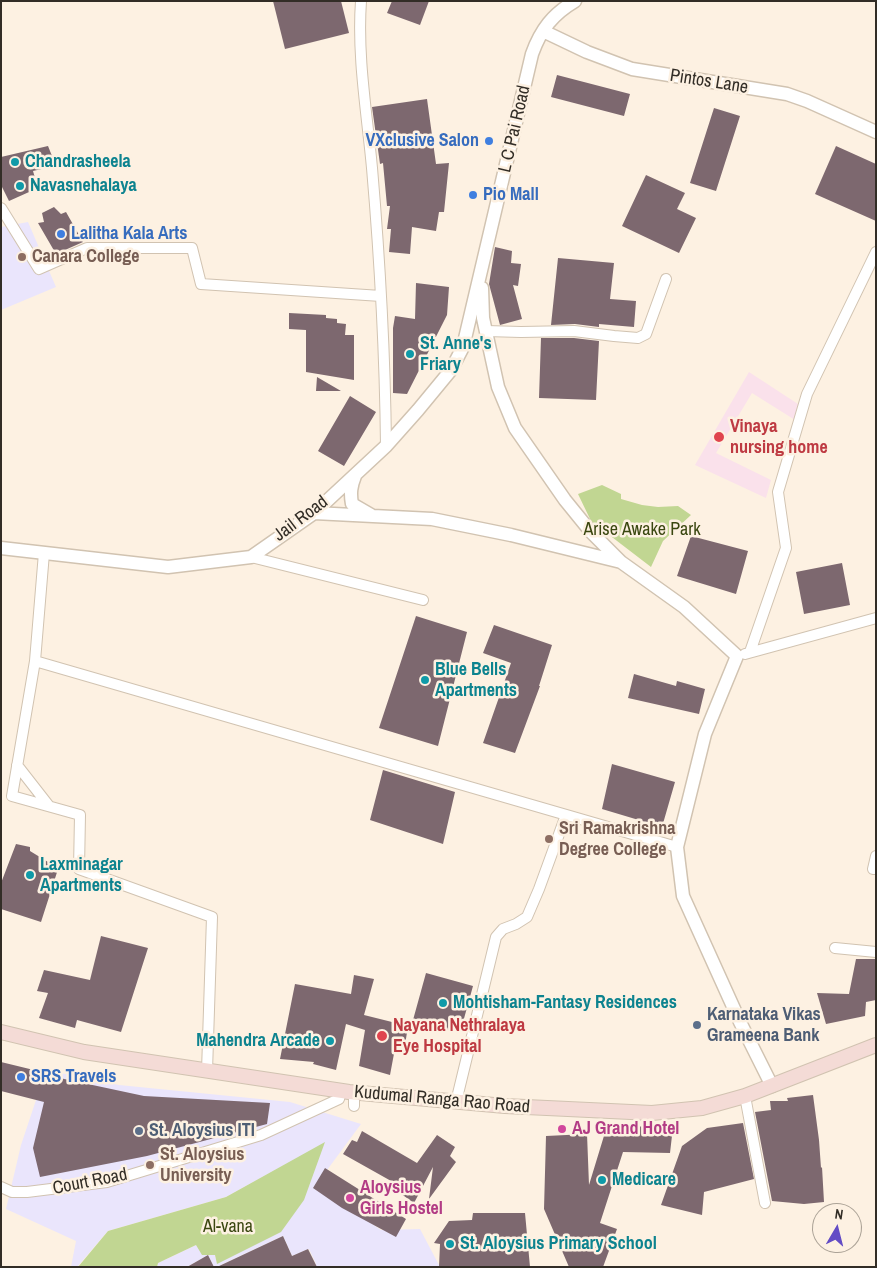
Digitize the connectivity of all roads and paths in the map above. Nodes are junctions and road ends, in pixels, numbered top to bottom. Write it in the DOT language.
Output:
graph roads {
  1 [pos="361,1"];
  2 [pos="575,1"];
  3 [pos="543,32"];
  4 [pos="876,132"];
  5 [pos="1,208"];
  6 [pos="876,252"];
  7 [pos="482,273"];
  8 [pos="666,279"];
  9 [pos="381,296"];
  10 [pos="486,331"];
  11 [pos="386,446"];
  12 [pos="356,474"];
  13 [pos="314,512"];
  14 [pos="373,516"];
  15 [pos="1,548"];
  16 [pos="44,553"];
  17 [pos="251,557"];
  18 [pos="622,562"];
  19 [pos="422,600"];
  20 [pos="876,618"];
  21 [pos="750,652"];
  22 [pos="737,656"];
  23 [pos="35,661"];
  24 [pos="17,765"];
  25 [pos="49,806"];
  26 [pos="566,815"];
  27 [pos="677,848"];
  28 [pos="876,856"];
  29 [pos="876,869"];
  30 [pos="836,948"];
  31 [pos="876,952"];
  32 [pos="1,1032"];
  33 [pos="876,1045"];
  34 [pos="207,1071"];
  35 [pos="772,1086"];
  36 [pos="350,1096"];
  37 [pos="745,1096"];
  38 [pos="456,1102"];
  39 [pos="1,1187"];
  40 [pos="765,1203"];
  1 -- 9 [label="street"];
  2 -- 3 [label="street, L C Pai Road"];
  3 -- 4 [label="street, Pintos Lane"];
  3 -- 7 [label="street, L C Pai Road"];
  5 -- 9 [label="street"];
  6 -- 21 [label="street"];
  7 -- 10 [label="street"];
  7 -- 11 [label="street, Jail Road"];
  8 -- 10 [label="street"];
  9 -- 11 [label="street"];
  10 -- 18 [label="street"];
  11 -- 12 [label="street, Jail Road"];
  12 -- 13 [label="street, Jail Road"];
  12 -- 14 [label="street"];
  13 -- 14 [label="street"];
  13 -- 17 [label="street, Jail Road"];
  14 -- 18 [label="street"];
  15 -- 16 [label="street, Jail Road"];
  16 -- 17 [label="street, Jail Road"];
  16 -- 23 [label="street"];
  17 -- 19 [label="street"];
  18 -- 22 [label="street"];
  20 -- 21 [label="street"];
  21 -- 22 [label="street"];
  22 -- 27 [label="street"];
  23 -- 24 [label="street"];
  23 -- 26 [label="street"];
  24 -- 25 [label="street"];
  24 -- 25 [label="street"];
  25 -- 34 [label="street"];
  26 -- 27 [label="street"];
  26 -- 38 [label="street"];
  27 -- 35 [label="street"];
  28 -- 29 [label="street"];
  30 -- 31 [label="street"];
  32 -- 34 [label="main road, Kudumal Ranga Rao Road"];
  33 -- 35 [label="main road, Kudumal Ranga Rao Road"];
  34 -- 36 [label="main road, Kudumal Ranga Rao Road"];
  35 -- 37 [label="main road, Kudumal Ranga Rao Road"];
  36 -- 38 [label="main road, Kudumal Ranga Rao Road"];
  36 -- 39 [label="street, Court Road"];
  37 -- 38 [label="main road, Kudumal Ranga Rao Road"];
  37 -- 40 [label="street"];
}
